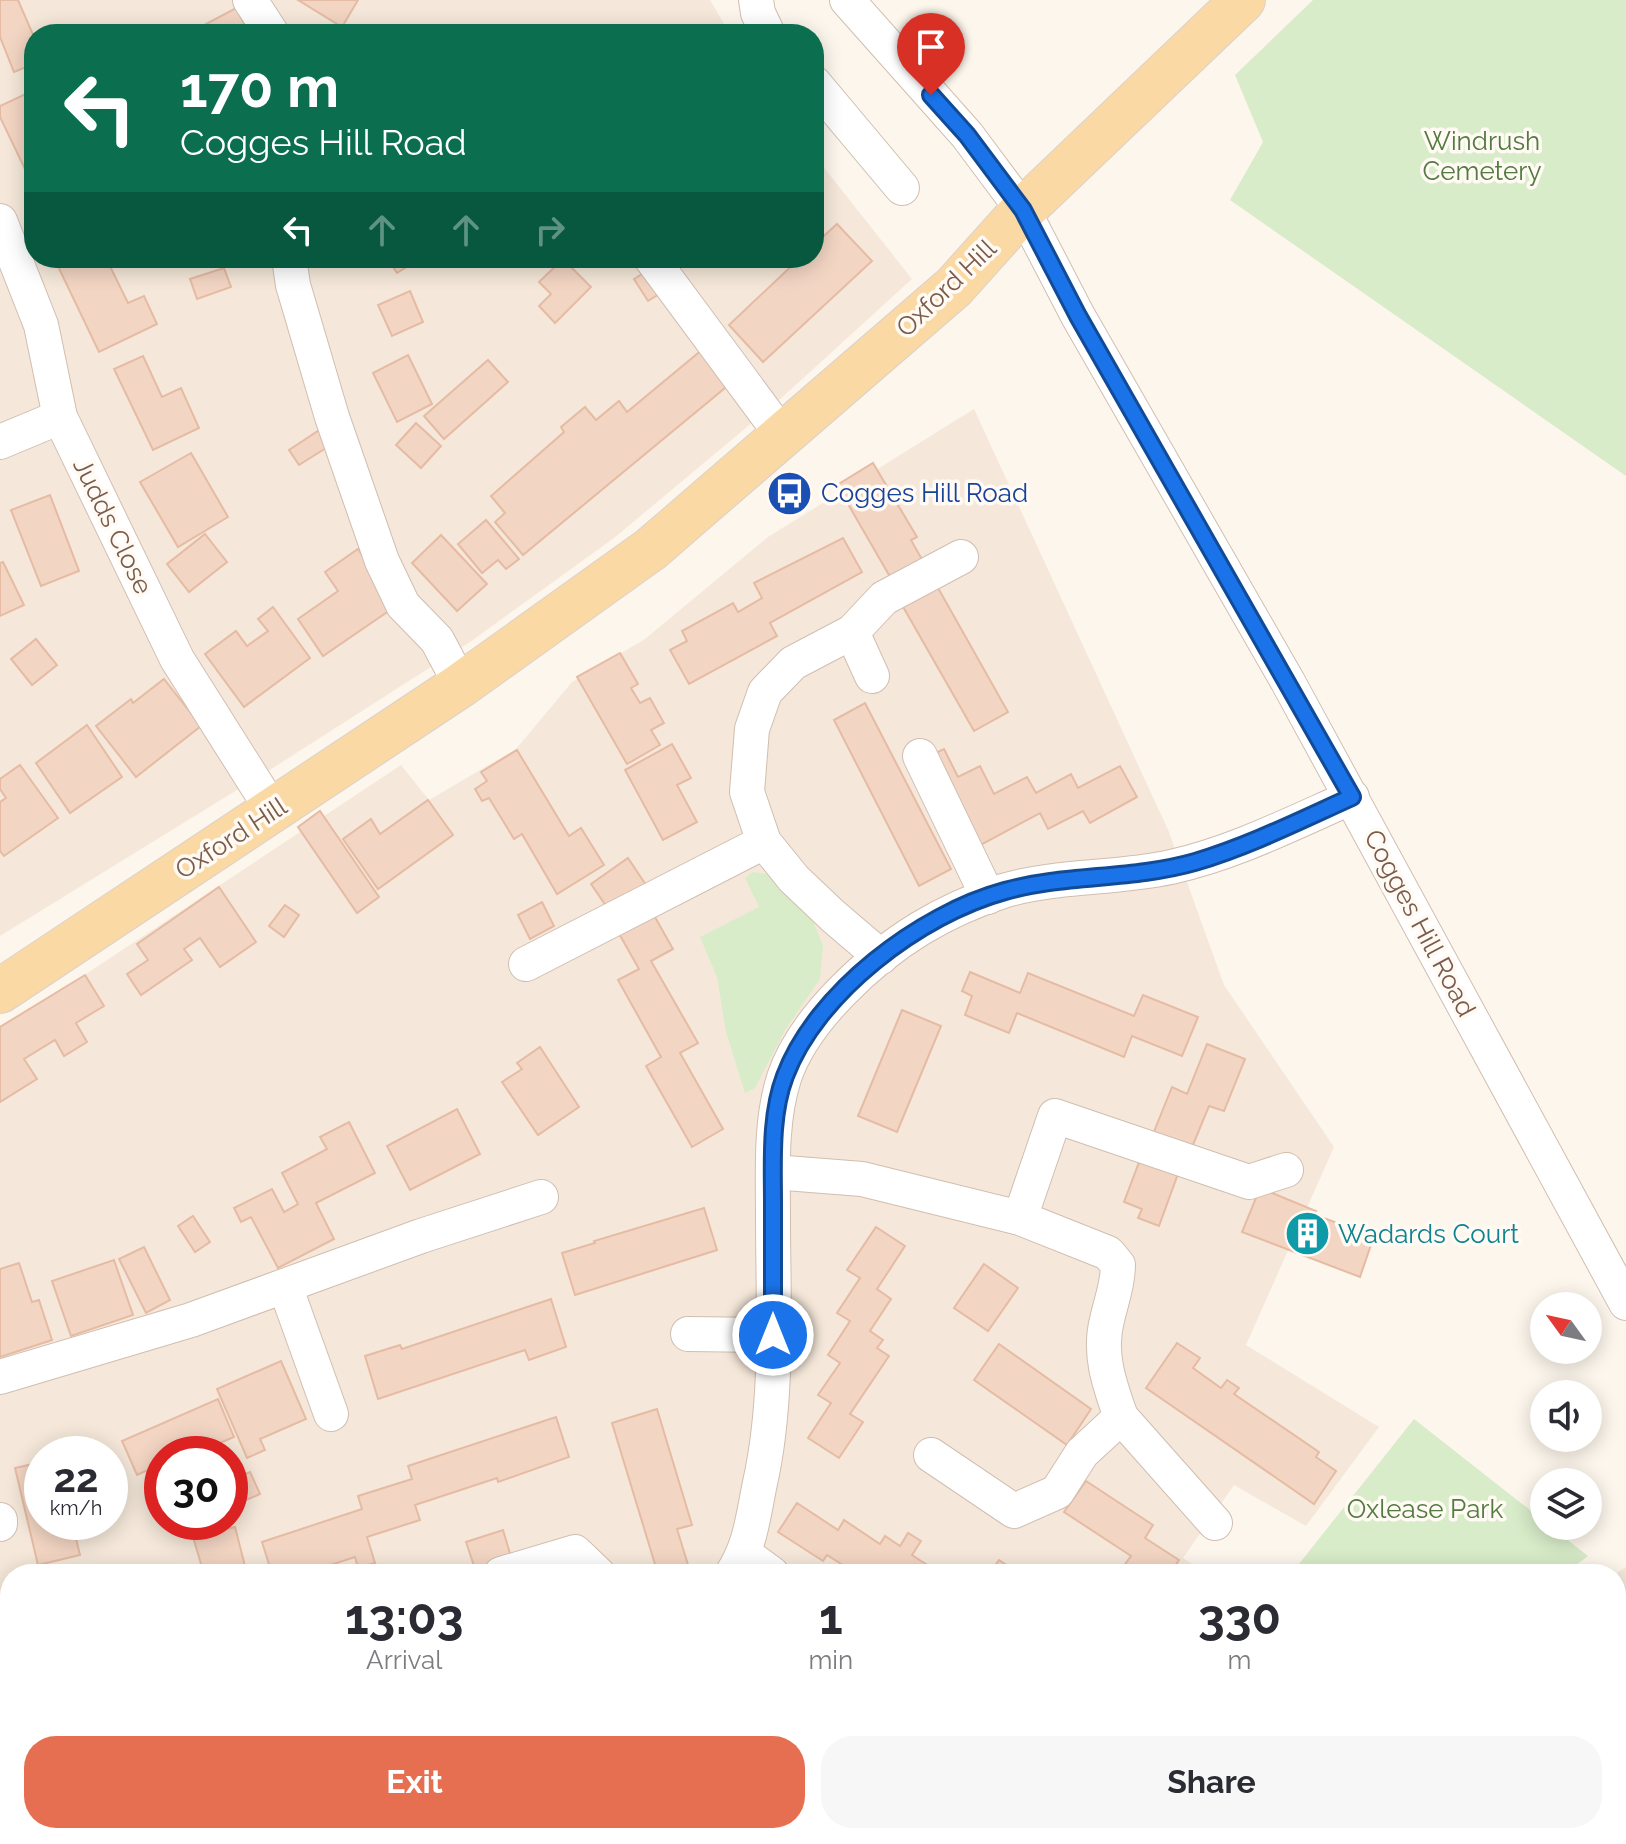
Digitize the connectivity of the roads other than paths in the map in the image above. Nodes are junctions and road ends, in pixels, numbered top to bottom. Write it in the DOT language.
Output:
graph roads {
  1 [pos="250,0"];
  2 [pos="756,0"];
  3 [pos="847,0"];
  4 [pos="1243,0"];
  5 [pos="266,24"];
  6 [pos="763,24"];
  7 [pos="824,95"];
  8 [pos="902,188"];
  9 [pos="1023,210"];
  10 [pos="0,221"];
  11 [pos="290,268"];
  12 [pos="658,268"];
  13 [pos="60,417"];
  14 [pos="782,435"];
  15 [pos="0,442"];
  16 [pos="961,557"];
  17 [pos="852,632"];
  18 [pos="872,676"];
  19 [pos="461,685"];
  20 [pos="920,756"];
  21 [pos="1352,797"];
  22 [pos="273,811"];
  23 [pos="764,842"];
  24 [pos="988,897"];
  25 [pos="881,957"];
  26 [pos="526,964"];
  27 [pos="0,991"];
  28 [pos="1286,1170"];
  29 [pos="773,1172"];
  30 [pos="541,1197"];
  31 [pos="1020,1218"];
  32 [pos="285,1286"];
  33 [pos="1626,1303"];
  34 [pos="688,1334"];
  35 [pos="773,1335"];
  36 [pos="0,1377"];
  37 [pos="331,1414"];
  38 [pos="1121,1417"];
  39 [pos="931,1455"];
  40 [pos="1215,1523"];
  41 [pos="535,1564"];
  42 [pos="588,1564"];
  43 [pos="738,1564"];
  1 -- 5 [label="street"];
  2 -- 6 [label="street"];
  3 -- 9 [label="street, Cogges Hill Road"];
  4 -- 9 [label="main road, Oxford Hill"];
  7 -- 8 [label="street"];
  9 -- 14 [label="main road, Oxford Hill"];
  9 -- 21 [label="street, Cogges Hill Road"];
  10 -- 13 [label="street, Judds Close"];
  11 -- 19 [label="street"];
  12 -- 14 [label="street"];
  13 -- 15 [label="street"];
  13 -- 22 [label="street, Judds Close"];
  14 -- 19 [label="main road, Oxford Hill"];
  16 -- 17 [label="street"];
  17 -- 18 [label="street"];
  17 -- 23 [label="street"];
  19 -- 22 [label="main road, Oxford Hill"];
  20 -- 24 [label="street"];
  21 -- 24 [label="street"];
  21 -- 33 [label="street, Cogges Hill Road"];
  22 -- 27 [label="main road, Oxford Hill"];
  23 -- 25 [label="street"];
  23 -- 26 [label="street"];
  24 -- 25 [label="street"];
  25 -- 29 [label="street"];
  28 -- 31 [label="street"];
  29 -- 31 [label="street"];
  29 -- 35 [label="street"];
  30 -- 32 [label="street"];
  31 -- 38 [label="street"];
  32 -- 36 [label="street"];
  32 -- 37 [label="street"];
  34 -- 35 [label="street"];
  35 -- 43 [label="street"];
  38 -- 39 [label="street"];
  38 -- 40 [label="street"];
  41 -- 42 [label="street"];
}
